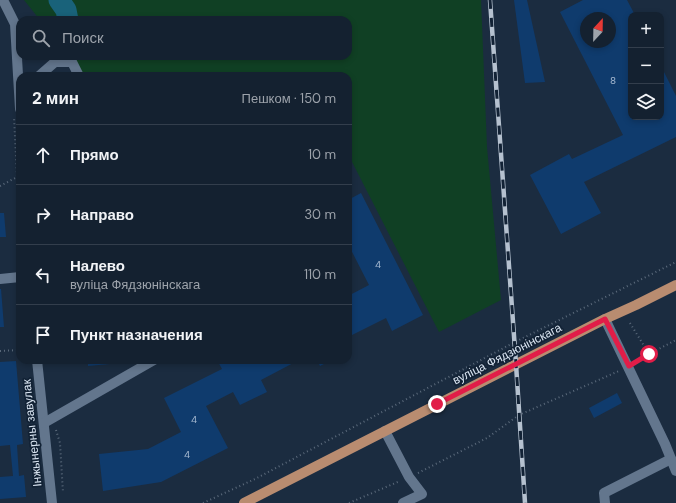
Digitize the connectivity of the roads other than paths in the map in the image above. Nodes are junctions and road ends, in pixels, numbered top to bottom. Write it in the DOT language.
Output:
graph roads {
  1 [pos="3,0"];
  2 [pos="16,24"];
  3 [pos="18,60"];
  4 [pos="19,72"];
  5 [pos="44,72"];
  6 [pos="77,72"];
  7 [pos="16,277"];
  8 [pos="0,279"];
  9 [pos="676,285"];
  10 [pos="605,319"];
  11 [pos="37,364"];
  12 [pos="147,364"];
  13 [pos="44,423"];
  14 [pos="385,431"];
  15 [pos="671,460"];
  16 [pos="676,471"];
  17 [pos="424,498"];
  18 [pos="52,503"];
  19 [pos="244,503"];
  20 [pos="403,503"];
  21 [pos="605,503"];
  1 -- 2 [label="street"];
  3 -- 4 [label="street"];
  5 -- 6 [label="street"];
  7 -- 8 [label="street"];
  9 -- 10 [label="main road, вуліца Фядзюнінскага"];
  10 -- 14 [label="main road, вуліца Фядзюнінскага"];
  10 -- 15 [label="street"];
  11 -- 13 [label="street, Інжынерны завулак"];
  12 -- 13 [label="street"];
  13 -- 18 [label="street, Інжынерны завулак"];
  14 -- 17 [label="street"];
  14 -- 19 [label="main road, вуліца Фядзюнінскага"];
  15 -- 16 [label="street"];
  15 -- 21 [label="street"];
  17 -- 20 [label="street"];
}
